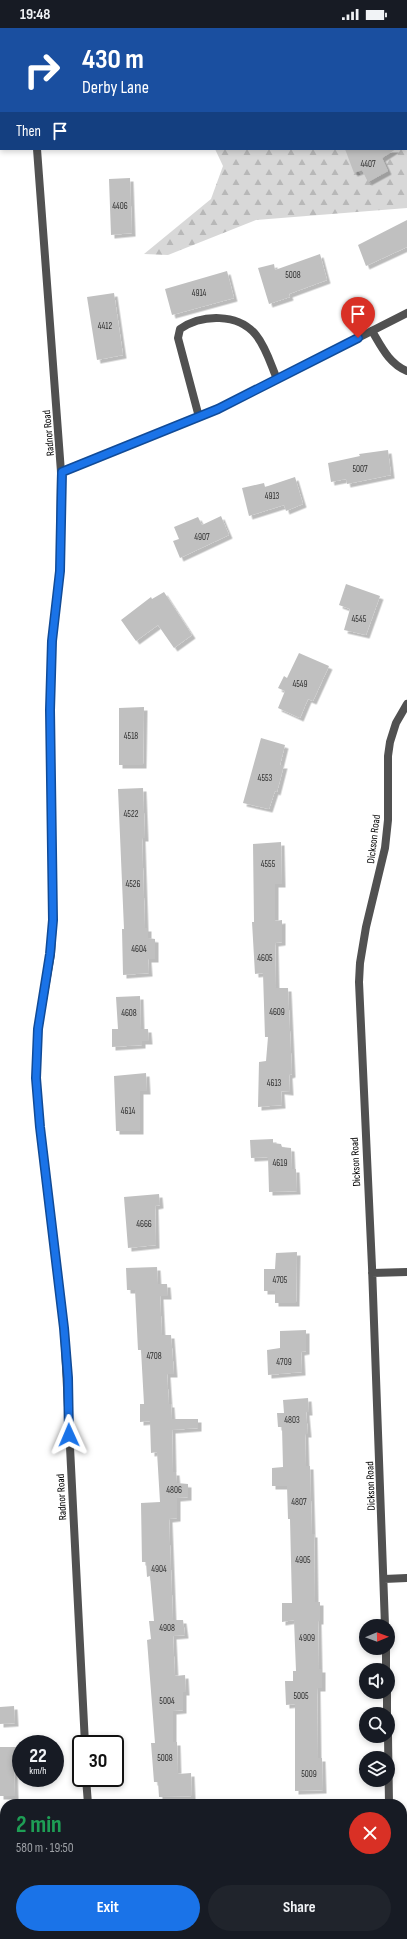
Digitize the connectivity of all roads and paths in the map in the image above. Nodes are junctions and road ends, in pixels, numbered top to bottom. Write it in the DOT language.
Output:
graph roads {
  1 [pos="37,150"];
  2 [pos="407,313"];
  3 [pos="372,331"];
  4 [pos="407,371"];
  5 [pos="277,379"];
  6 [pos="199,417"];
  7 [pos="62,472"];
  8 [pos="407,704"];
  9 [pos="407,1272"];
  10 [pos="372,1273"];
  11 [pos="407,1578"];
  12 [pos="384,1579"];
  13 [pos="385,1619"];
  14 [pos="85,1735"];
  15 [pos="388,1743"];
  16 [pos="87,1787"];
  17 [pos="88,1799"];
  18 [pos="390,1799"];
  1 -- 7 [label="street, Radnor Road"];
  2 -- 3 [label="street"];
  3 -- 4 [label="street"];
  3 -- 5 [label="street"];
  5 -- 6 [label="street"];
  5 -- 6 [label="street"];
  6 -- 7 [label="street"];
  7 -- 14 [label="street, Radnor Road"];
  8 -- 10 [label="street, Dickson Road"];
  9 -- 10 [label="street"];
  10 -- 12 [label="street, Dickson Road"];
  11 -- 12 [label="street"];
  12 -- 13 [label="street, Dickson Road"];
  15 -- 18 [label="street"];
  16 -- 17 [label="street"];
}
